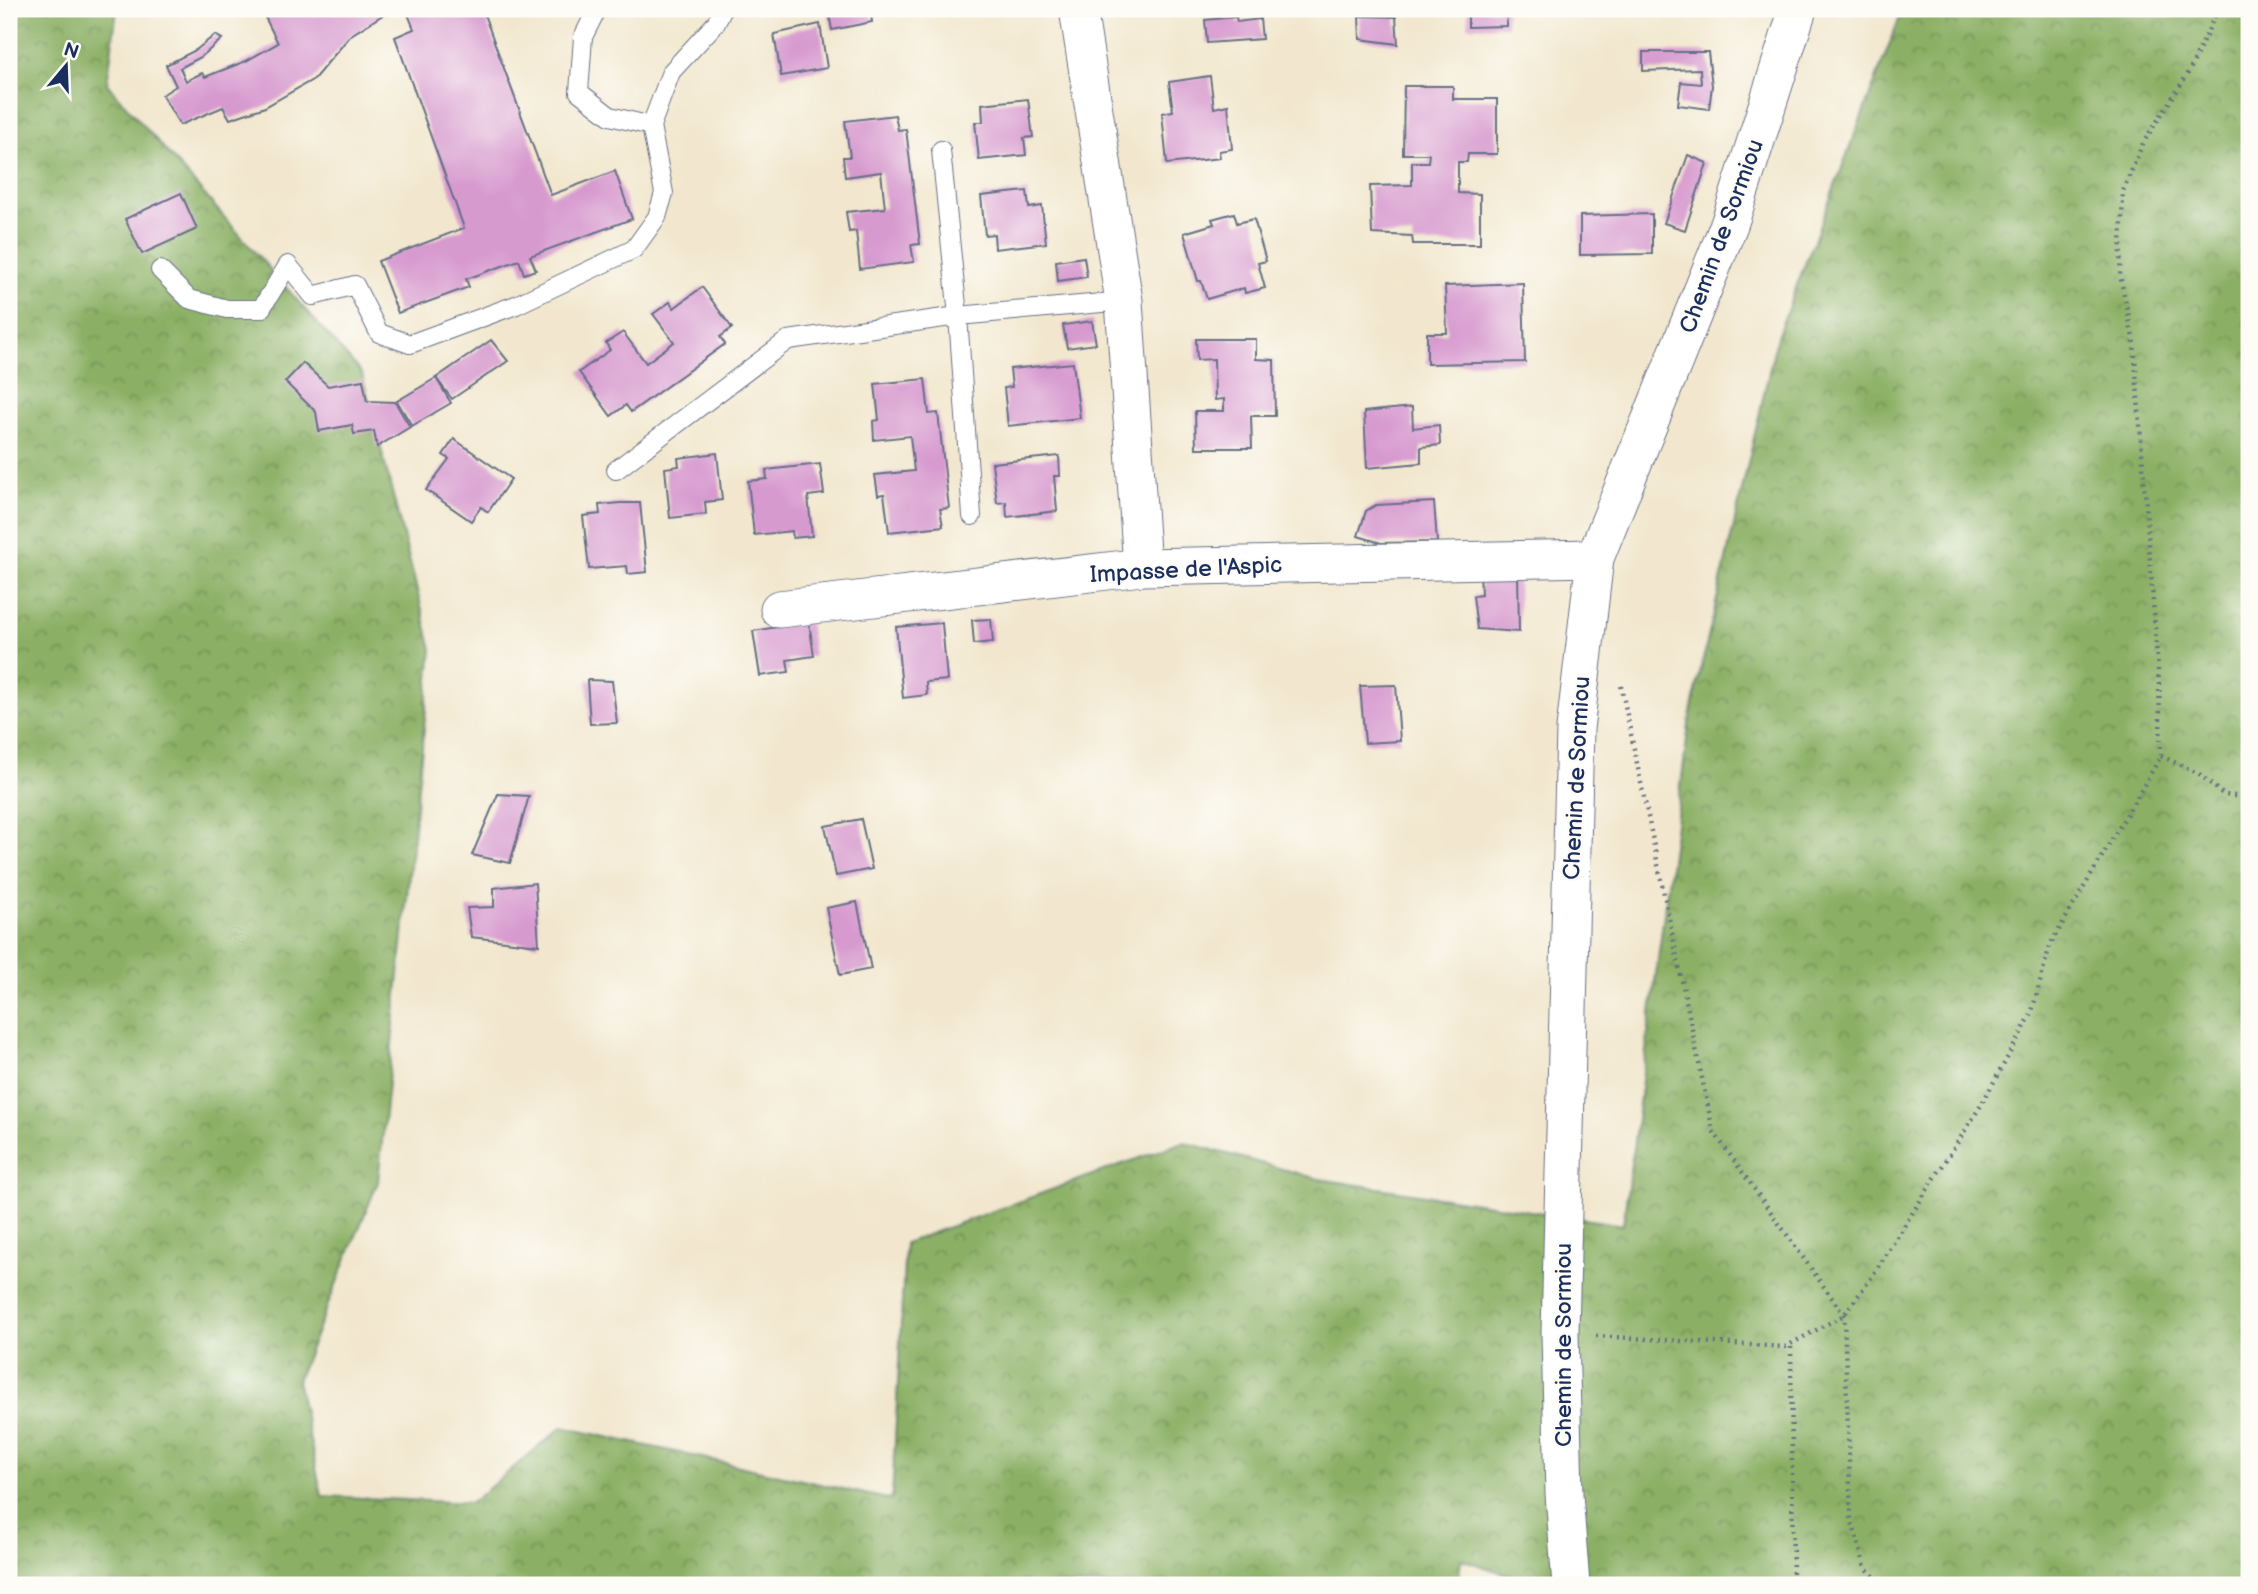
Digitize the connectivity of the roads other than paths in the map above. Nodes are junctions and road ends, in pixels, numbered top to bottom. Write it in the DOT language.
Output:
graph roads {
  1 [pos="597,9"];
  2 [pos="723,9"];
  3 [pos="1079,9"];
  4 [pos="1798,9"];
  5 [pos="650,126"];
  6 [pos="941,150"];
  7 [pos="160,270"];
  8 [pos="1124,301"];
  9 [pos="958,316"];
  10 [pos="616,470"];
  11 [pos="972,516"];
  12 [pos="1595,558"];
  13 [pos="1142,567"];
  14 [pos="779,609"];
  15 [pos="1571,1585"];
  1 -- 5 [label="lane"];
  2 -- 5 [label="lane"];
  3 -- 8 [label="street"];
  4 -- 12 [label="street, Chemin de Sormiou"];
  5 -- 7 [label="lane"];
  6 -- 9 [label="lane"];
  8 -- 9 [label="lane"];
  8 -- 13 [label="street"];
  9 -- 10 [label="lane"];
  9 -- 11 [label="lane"];
  12 -- 13 [label="street, Impasse de l'Aspic"];
  12 -- 15 [label="street, Chemin de Sormiou"];
  13 -- 14 [label="street, Impasse de l'Aspic"];
}
